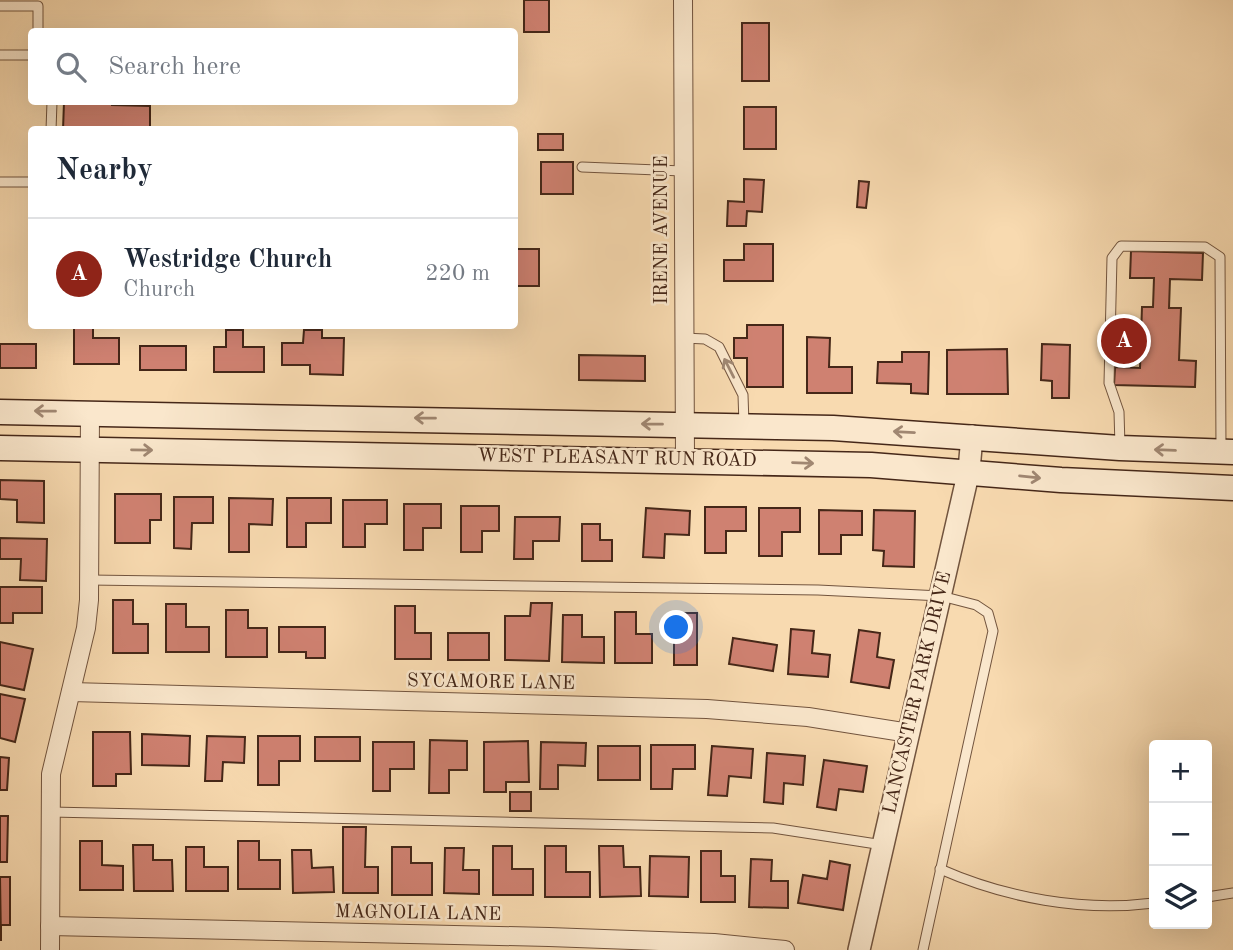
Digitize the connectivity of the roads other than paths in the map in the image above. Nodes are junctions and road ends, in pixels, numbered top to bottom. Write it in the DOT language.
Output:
graph roads {
  1 [pos="683,0"];
  2 [pos="0,6"];
  3 [pos="38,28"];
  4 [pos="0,55"];
  5 [pos="28,55"];
  6 [pos="52,105"];
  7 [pos="51,126"];
  8 [pos="582,167"];
  9 [pos="683,171"];
  10 [pos="0,182"];
  11 [pos="28,182"];
  12 [pos="684,338"];
  13 [pos="0,412"];
  14 [pos="90,412"];
  15 [pos="685,424"];
  16 [pos="744,426"];
  17 [pos="972,436"];
  18 [pos="0,448"];
  19 [pos="1120,448"];
  20 [pos="89,449"];
  21 [pos="1227,452"];
  22 [pos="685,459"];
  23 [pos="969,470"];
  24 [pos="1226,487"];
  25 [pos="89,580"];
  26 [pos="942,596"];
  27 [pos="71,692"];
  28 [pos="909,733"];
  29 [pos="51,812"];
  30 [pos="883,845"];
  31 [pos="940,869"];
  32 [pos="1233,892"];
  33 [pos="1212,896"];
  34 [pos="1149,904"];
  35 [pos="50,926"];
  36 [pos="50,950"];
  37 [pos="785,950"];
  38 [pos="859,950"];
  39 [pos="923,950"];
  1 -- 9 [label="street, IRENE AVENUE"];
  2 -- 3 [label="lane"];
  4 -- 5 [label="lane"];
  6 -- 7 [label="lane"];
  8 -- 9 [label="lane"];
  9 -- 12 [label="street, IRENE AVENUE"];
  10 -- 11 [label="lane"];
  12 -- 15 [label="street, IRENE AVENUE"];
  16 -- 12 [label="lane, one-way"];
  14 -- 13 [label="main road, WEST PLEASANT RUN ROAD, one-way"];
  15 -- 14 [label="main road, WEST PLEASANT RUN ROAD, one-way"];
  14 -- 20 [label="street"];
  15 -- 16 [label="main road, WEST PLEASANT RUN ROAD"];
  15 -- 22 [label="street, IRENE AVENUE"];
  17 -- 16 [label="main road, WEST PLEASANT RUN ROAD, one-way"];
  17 -- 19 [label="main road, WEST PLEASANT RUN ROAD"];
  17 -- 23 [label="street, LANCASTER PARK DRIVE"];
  18 -- 20 [label="main road, WEST PLEASANT RUN ROAD"];
  21 -- 19 [label="main road, WEST PLEASANT RUN ROAD, one-way"];
  19 -- 21 [label="lane"];
  20 -- 22 [label="main road, WEST PLEASANT RUN ROAD, one-way"];
  20 -- 25 [label="street"];
  21 -- 24 [label="main road"];
  22 -- 23 [label="main road, WEST PLEASANT RUN ROAD, one-way"];
  23 -- 24 [label="main road, WEST PLEASANT RUN ROAD, one-way"];
  23 -- 26 [label="street, LANCASTER PARK DRIVE"];
  25 -- 26 [label="lane"];
  25 -- 27 [label="street"];
  26 -- 28 [label="street, LANCASTER PARK DRIVE"];
  26 -- 31 [label="lane"];
  27 -- 28 [label="street, SYCAMORE LANE"];
  27 -- 29 [label="street"];
  28 -- 30 [label="street, LANCASTER PARK DRIVE"];
  29 -- 30 [label="lane"];
  29 -- 35 [label="street"];
  30 -- 38 [label="street, LANCASTER PARK DRIVE"];
  31 -- 34 [label="lane"];
  31 -- 39 [label="lane"];
  32 -- 33 [label="lane"];
  35 -- 36 [label="street"];
  35 -- 37 [label="street, MAGNOLIA LANE"];
}
